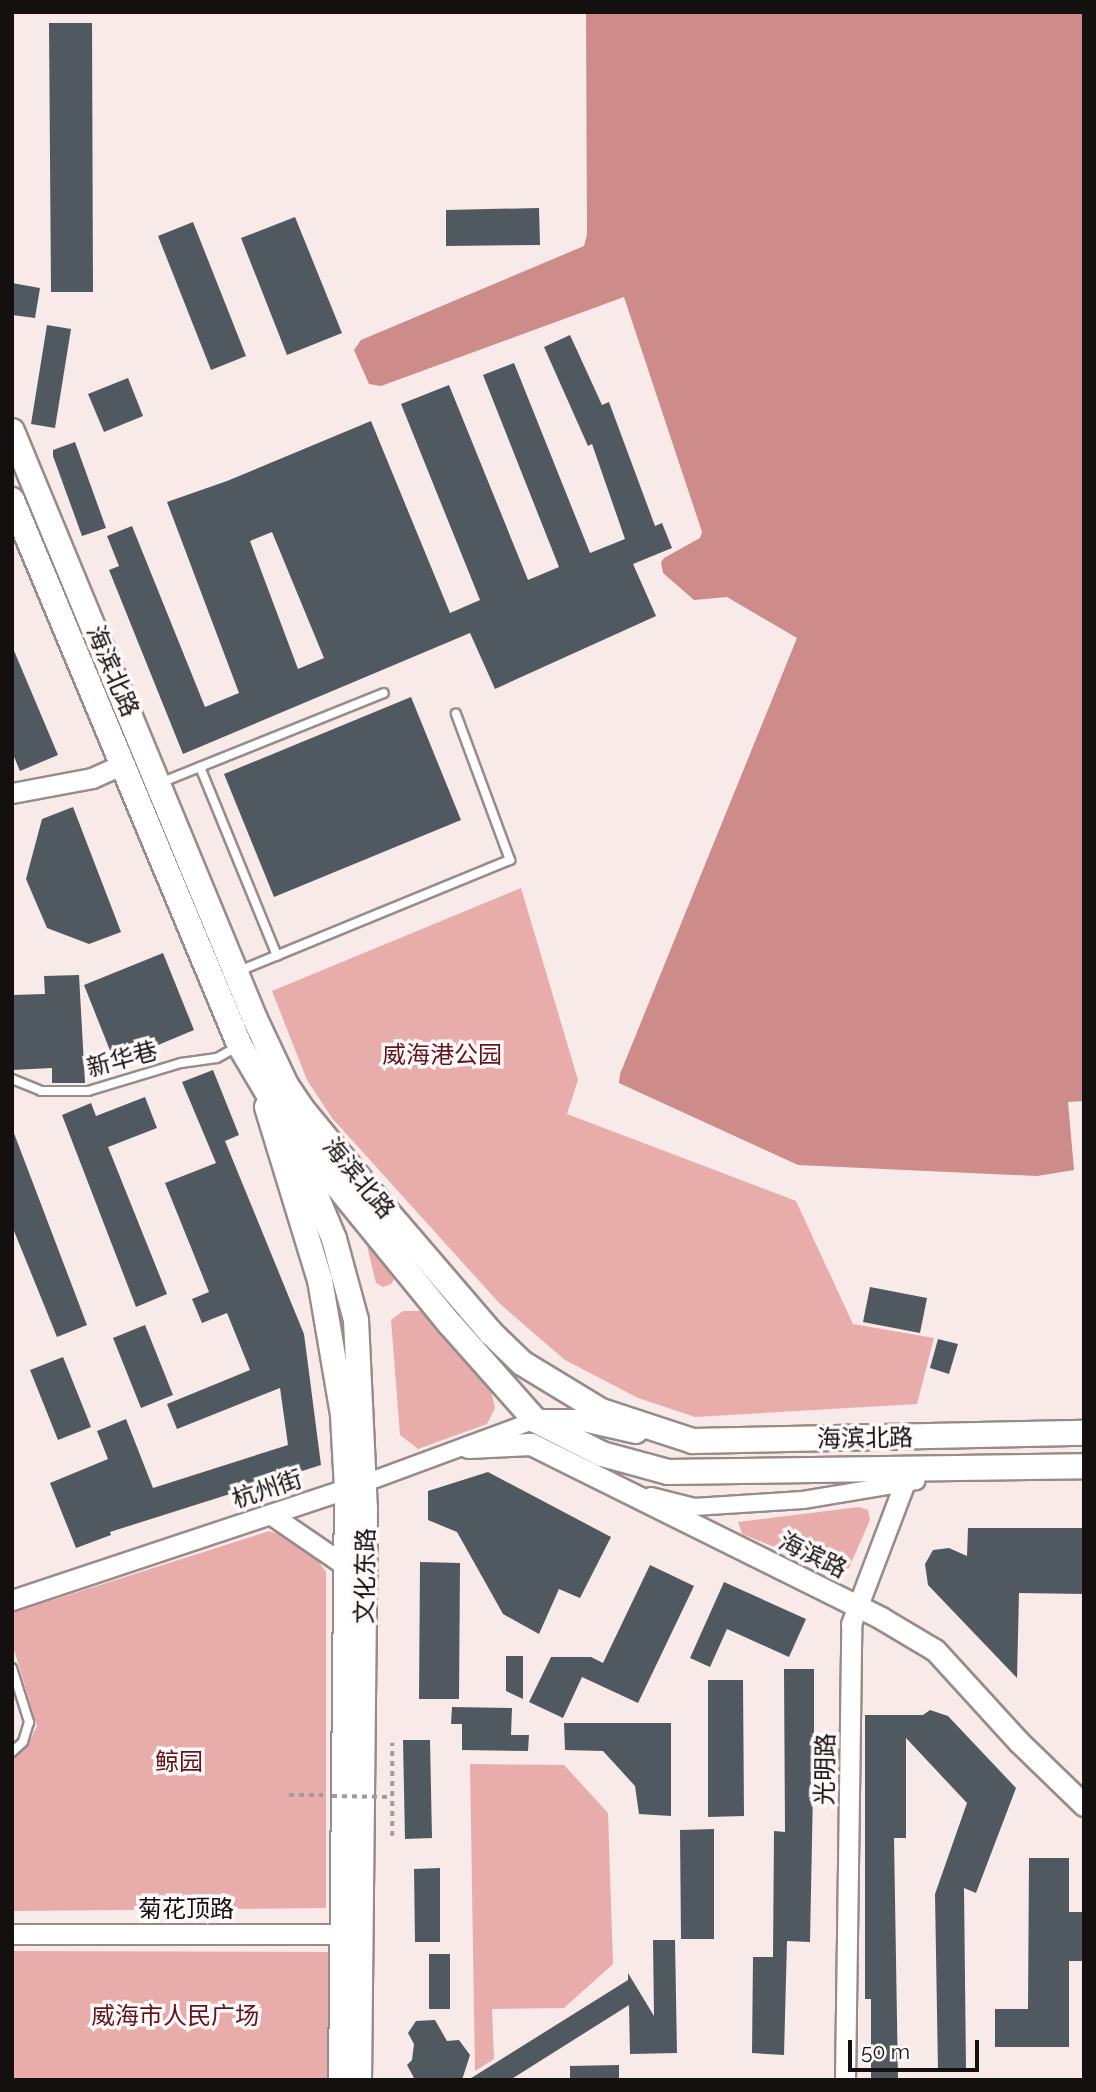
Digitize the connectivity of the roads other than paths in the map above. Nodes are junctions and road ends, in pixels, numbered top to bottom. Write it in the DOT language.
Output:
graph roads {
  1 [pos="12,430"];
  2 [pos="12,499"];
  3 [pos="384,693"];
  4 [pos="456,714"];
  5 [pos="124,764"];
  6 [pos="200,767"];
  7 [pos="160,783"];
  8 [pos="12,793"];
  9 [pos="277,956"];
  10 [pos="236,972"];
  11 [pos="260,1031"];
  12 [pos="240,1046"];
  13 [pos="257,1074"];
  14 [pos="12,1079"];
  15 [pos="286,1085"];
  16 [pos="285,1122"];
  17 [pos="535,1420"];
  18 [pos="1084,1433"];
  19 [pos="693,1441"];
  20 [pos="468,1447"];
  21 [pos="1084,1466"];
  22 [pos="908,1476"];
  23 [pos="356,1486"];
  24 [pos="618,1488"];
  25 [pos="270,1514"];
  26 [pos="346,1566"];
  27 [pos="12,1600"];
  28 [pos="856,1605"];
  29 [pos="12,1668"];
  30 [pos="12,1752"];
  31 [pos="1084,1805"];
  32 [pos="12,1934"];
  33 [pos="351,1934"];
  34 [pos="341,2080"];
  35 [pos="359,2080"];
  36 [pos="845,2080"];
  1 -- 7 [label="main road, 海滨北路"];
  2 -- 5 [label="main road, 海滨北路"];
  3 -- 6 [label="lane"];
  4 -- 9 [label="lane"];
  5 -- 8 [label="street"];
  5 -- 12 [label="main road, 海滨北路"];
  6 -- 7 [label="lane"];
  6 -- 9 [label="lane"];
  7 -- 10 [label="main road, 海滨北路"];
  9 -- 10 [label="lane"];
  10 -- 11 [label="main road, 海滨北路"];
  11 -- 13 [label="main road"];
  11 -- 15 [label="main road, 海滨北路"];
  12 -- 13 [label="main road, 海滨北路"];
  12 -- 14 [label="lane, 新华巷"];
  13 -- 16 [label="main road, 海滨北路"];
  13 -- 23 [label="main road"];
  15 -- 16 [label="main road, 文化东路"];
  15 -- 19 [label="main road, 海滨北路"];
  16 -- 17 [label="main road, 海滨北路"];
  16 -- 23 [label="main road, 文化东路"];
  17 -- 19 [label="main road"];
  17 -- 20 [label="street, 杭州街"];
  17 -- 22 [label="main road, 海滨北路"];
  18 -- 19 [label="main road, 海滨北路"];
  20 -- 23 [label="street, 杭州街"];
  20 -- 24 [label="main road, 海滨路"];
  21 -- 22 [label="main road, 海滨北路"];
  22 -- 24 [label="street"];
  22 -- 28 [label="street, 光明路"];
  23 -- 25 [label="street, 杭州街"];
  23 -- 26 [label="main road"];
  23 -- 33 [label="main road, 文化东路"];
  24 -- 28 [label="main road, 海滨路"];
  25 -- 26 [label="street"];
  25 -- 27 [label="street, 杭州街"];
  26 -- 33 [label="main road"];
  28 -- 31 [label="main road, 海滨路"];
  28 -- 36 [label="street, 光明路"];
  29 -- 30 [label="lane"];
  32 -- 33 [label="street, 菊花顶路"];
  33 -- 34 [label="main road"];
  33 -- 35 [label="main road, 文化东路"];
}
